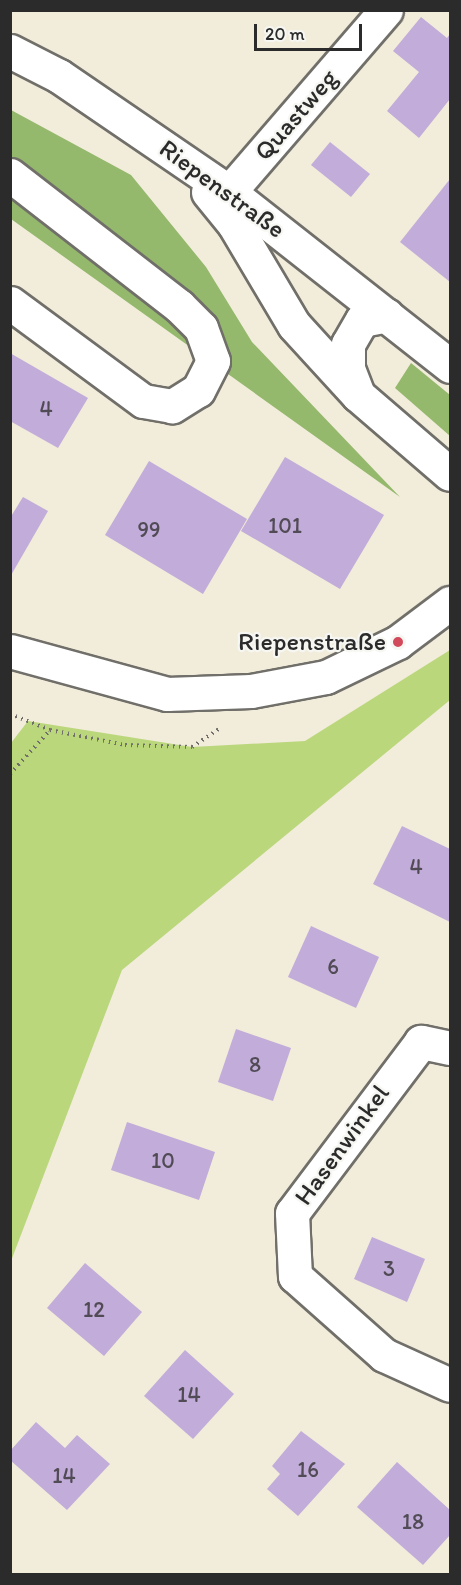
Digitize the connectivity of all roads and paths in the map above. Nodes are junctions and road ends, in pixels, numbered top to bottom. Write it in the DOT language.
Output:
graph roads {
  1 [pos="386,10"];
  2 [pos="10,51"];
  3 [pos="180,158"];
  4 [pos="10,175"];
  5 [pos="229,192"];
  6 [pos="10,303"];
  7 [pos="387,315"];
  8 [pos="450,366"];
  9 [pos="358,395"];
  10 [pos="450,474"];
  11 [pos="450,603"];
  12 [pos="10,651"];
  13 [pos="10,714"];
  14 [pos="229,722"];
  15 [pos="50,730"];
  16 [pos="10,774"];
  17 [pos="450,1048"];
  18 [pos="450,1386"];
  1 -- 5 [label="street, Quastweg"];
  2 -- 3 [label="street, Riepenstraße"];
  3 -- 5 [label="street, Riepenstraße"];
  3 -- 9 [label="street"];
  4 -- 6 [label="street"];
  5 -- 7 [label="street, Riepenstraße"];
  7 -- 8 [label="street, Riepenstraße"];
  7 -- 9 [label="street"];
  9 -- 10 [label="street"];
  11 -- 12 [label="street"];
  13 -- 15 [label="path"];
  14 -- 15 [label="path"];
  15 -- 16 [label="path"];
  17 -- 18 [label="street, Hasenwinkel"];
}
